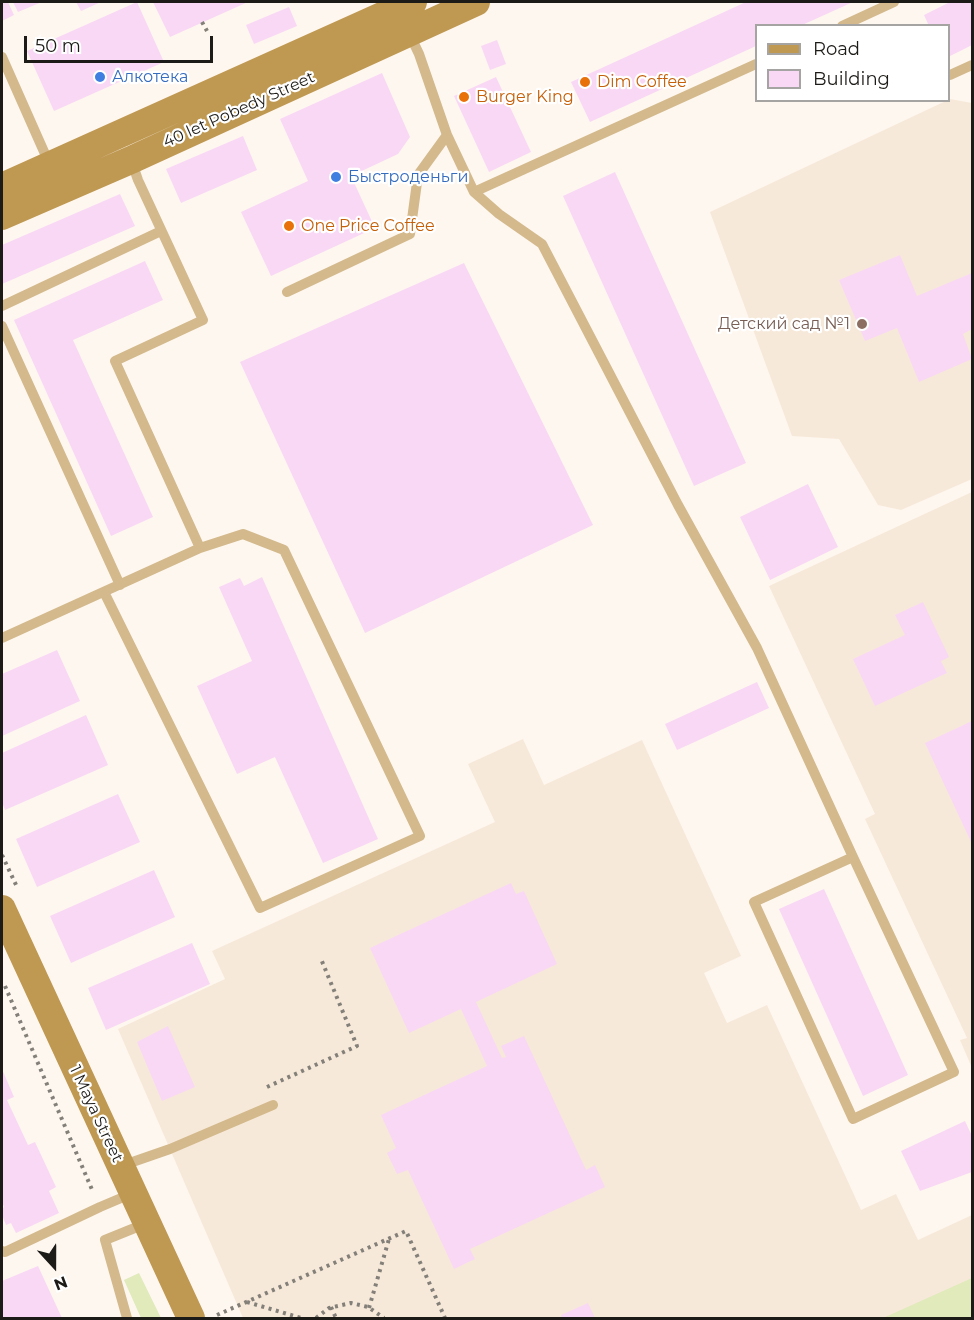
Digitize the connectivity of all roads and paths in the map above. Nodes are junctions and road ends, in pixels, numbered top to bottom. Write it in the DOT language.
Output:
graph roads {
  1 [pos="894,2"];
  2 [pos="464,4"];
  3 [pos="405,16"];
  4 [pos="202,22"];
  5 [pos="846,24"];
  6 [pos="207,31"];
  7 [pos="2,57"];
  8 [pos="755,64"];
  9 [pos="972,65"];
  10 [pos="950,75"];
  11 [pos="447,135"];
  12 [pos="131,160"];
  13 [pos="56,178"];
  14 [pos="2,187"];
  15 [pos="474,192"];
  16 [pos="2,216"];
  17 [pos="161,231"];
  18 [pos="287,291"];
  19 [pos="2,306"];
  20 [pos="2,326"];
  21 [pos="200,548"];
  22 [pos="120,585"];
  23 [pos="104,592"];
  24 [pos="2,638"];
  25 [pos="853,857"];
  26 [pos="2,909"];
  27 [pos="321,959"];
  28 [pos="2,977"];
  29 [pos="357,1046"];
  30 [pos="273,1105"];
  31 [pos="121,1166"];
  32 [pos="91,1188"];
  33 [pos="133,1193"];
  34 [pos="147,1223"];
  35 [pos="389,1239"];
  36 [pos="2,1251"];
  37 [pos="247,1302"];
  38 [pos="331,1307"];
  39 [pos="369,1308"];
  40 [pos="204,1317"];
  41 [pos="127,1318"];
  42 [pos="301,1318"];
  43 [pos="316,1318"];
  44 [pos="336,1318"];
  45 [pos="384,1318"];
  46 [pos="445,1318"];
  1 -- 5 [label="lane"];
  2 -- 3 [label="main road, 40 let Pobedy Street"];
  3 -- 11 [label="lane"];
  3 -- 12 [label="main road, 40 let Pobedy Street"];
  3 -- 13 [label="main road, 40 let Pobedy Street"];
  4 -- 6 [label="path"];
  7 -- 13 [label="lane"];
  8 -- 15 [label="lane"];
  9 -- 10 [label="lane"];
  11 -- 15 [label="lane"];
  11 -- 18 [label="lane"];
  12 -- 13 [label="main road, 40 let Pobedy Street"];
  12 -- 17 [label="lane"];
  13 -- 14 [label="main road, 40 let Pobedy Street"];
  13 -- 16 [label="main road, 40 let Pobedy Street"];
  15 -- 25 [label="lane"];
  17 -- 19 [label="lane"];
  17 -- 21 [label="lane"];
  20 -- 22 [label="lane"];
  21 -- 22 [label="lane"];
  21 -- 23 [label="lane"];
  22 -- 23 [label="lane"];
  23 -- 24 [label="lane"];
  25 -- 25 [label="lane"];
  26 -- 31 [label="main road, 1 Maya Street"];
  27 -- 29 [label="path"];
  28 -- 32 [label="path"];
  30 -- 31 [label="lane"];
  31 -- 33 [label="main road, 1 Maya Street"];
  33 -- 34 [label="main road, 1 Maya Street"];
  33 -- 36 [label="lane"];
  34 -- 40 [label="main road, 1 Maya Street"];
  34 -- 41 [label="lane"];
  35 -- 37 [label="path"];
  35 -- 39 [label="path"];
  35 -- 46 [label="path"];
  37 -- 40 [label="path"];
  37 -- 42 [label="path"];
  38 -- 39 [label="path"];
  38 -- 43 [label="path"];
  38 -- 44 [label="path"];
  39 -- 45 [label="path"];
}
